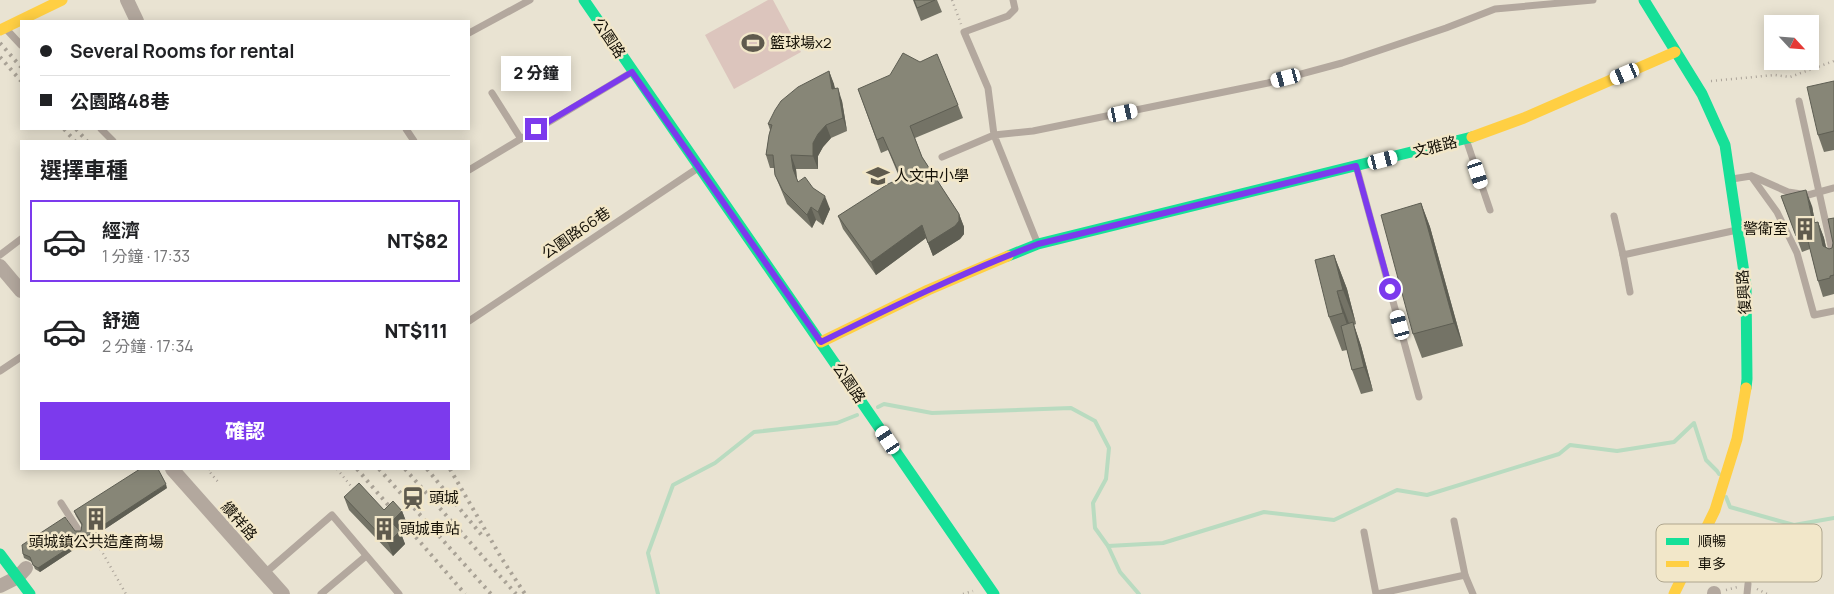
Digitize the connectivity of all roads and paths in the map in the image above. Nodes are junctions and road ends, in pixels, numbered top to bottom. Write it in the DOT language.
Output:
graph roads {
  1 [pos="62,0"];
  2 [pos="128,0"];
  3 [pos="530,0"];
  4 [pos="584,0"];
  5 [pos="952,0"];
  6 [pos="1014,0"];
  7 [pos="1593,0"];
  8 [pos="1644,0"];
  9 [pos="137,20"];
  10 [pos="2,26"];
  11 [pos="470,32"];
  12 [pos="964,32"];
  13 [pos="20,44"];
  14 [pos="1675,52"];
  15 [pos="1834,62"];
  16 [pos="632,72"];
  17 [pos="1696,83"];
  18 [pos="492,93"];
  19 [pos="1798,101"];
  20 [pos="102,130"];
  21 [pos="994,135"];
  22 [pos="521,139"];
  23 [pos="1466,139"];
  24 [pos="112,140"];
  25 [pos="942,157"];
  26 [pos="1356,166"];
  27 [pos="698,168"];
  28 [pos="470,169"];
  29 [pos="1751,176"];
  30 [pos="1729,179"];
  31 [pos="1834,188"];
  32 [pos="1818,192"];
  33 [pos="1490,210"];
  34 [pos="1614,216"];
  35 [pos="1738,230"];
  36 [pos="20,240"];
  37 [pos="1038,244"];
  38 [pos="0,255"];
  39 [pos="1623,255"];
  40 [pos="1834,260"];
  41 [pos="0,266"];
  42 [pos="20,290"];
  43 [pos="1630,292"];
  44 [pos="1834,311"];
  45 [pos="470,320"];
  46 [pos="821,342"];
  47 [pos="20,358"];
  48 [pos="0,371"];
  49 [pos="1419,398"];
  50 [pos="208,470"];
  51 [pos="338,470"];
  52 [pos="169,471"];
  53 [pos="219,483"];
  54 [pos="355,491"];
  55 [pos="61,503"];
  56 [pos="1454,521"];
  57 [pos="1708,524"];
  58 [pos="79,531"];
  59 [pos="1364,532"];
  60 [pos="91,534"];
  61 [pos="0,554"];
  62 [pos="366,556"];
  63 [pos="22,573"];
  64 [pos="264,574"];
  65 [pos="1465,574"];
  66 [pos="1680,582"];
  67 [pos="1748,584"];
  68 [pos="0,586"];
  69 [pos="280,593"];
  70 [pos="30,594"];
  71 [pos="126,594"];
  72 [pos="321,594"];
  73 [pos="399,594"];
  74 [pos="994,594"];
  75 [pos="1376,594"];
  76 [pos="1473,594"];
  77 [pos="1674,594"];
  78 [pos="1747,594"];
  1 -- 10 [label="street"];
  2 -- 9 [label="street"];
  3 -- 11 [label="lane"];
  4 -- 16 [label="street, 公園路"];
  5 -- 12 [label="path"];
  6 -- 12 [label="lane"];
  7 -- 21 [label="lane"];
  8 -- 14 [label="street, 復興路"];
  10 -- 13 [label="lane"];
  12 -- 21 [label="lane"];
  14 -- 17 [label="street, 復興路"];
  14 -- 23 [label="street, 文雅路"];
  15 -- 17 [label="path"];
  16 -- 22 [label="lane"];
  16 -- 27 [label="street, 公園路"];
  17 -- 30 [label="street, 復興路"];
  18 -- 22 [label="lane"];
  19 -- 32 [label="lane"];
  20 -- 24 [label="lane"];
  21 -- 25 [label="lane"];
  21 -- 37 [label="lane"];
  22 -- 28 [label="lane"];
  23 -- 26 [label="street, 文雅路"];
  23 -- 33 [label="lane"];
  26 -- 37 [label="street, 文雅路"];
  26 -- 49 [label="lane"];
  27 -- 45 [label="lane, 公園路66巷"];
  27 -- 46 [label="street, 公園路"];
  29 -- 30 [label="lane"];
  29 -- 32 [label="lane"];
  29 -- 44 [label="lane"];
  30 -- 35 [label="street, 復興路"];
  31 -- 32 [label="lane"];
  32 -- 40 [label="lane"];
  34 -- 39 [label="lane"];
  35 -- 39 [label="lane"];
  35 -- 57 [label="street, 復興路"];
  36 -- 38 [label="lane"];
  37 -- 46 [label="street, 文雅路"];
  39 -- 43 [label="lane"];
  41 -- 42 [label="street"];
  46 -- 74 [label="street, 公園路"];
  47 -- 48 [label="lane"];
  50 -- 53 [label="path"];
  51 -- 54 [label="path"];
  52 -- 64 [label="street, 纘祥路"];
  55 -- 58 [label="lane"];
  56 -- 65 [label="lane"];
  59 -- 75 [label="lane"];
  60 -- 71 [label="path"];
  61 -- 63 [label="street"];
  62 -- 64 [label="lane"];
  62 -- 72 [label="lane"];
  62 -- 73 [label="lane"];
  63 -- 68 [label="street"];
  63 -- 70 [label="street"];
  64 -- 69 [label="street, 纘祥路"];
  65 -- 75 [label="lane"];
  65 -- 76 [label="lane"];
  66 -- 77 [label="street, 復興路"];
  67 -- 78 [label="lane"];
}
